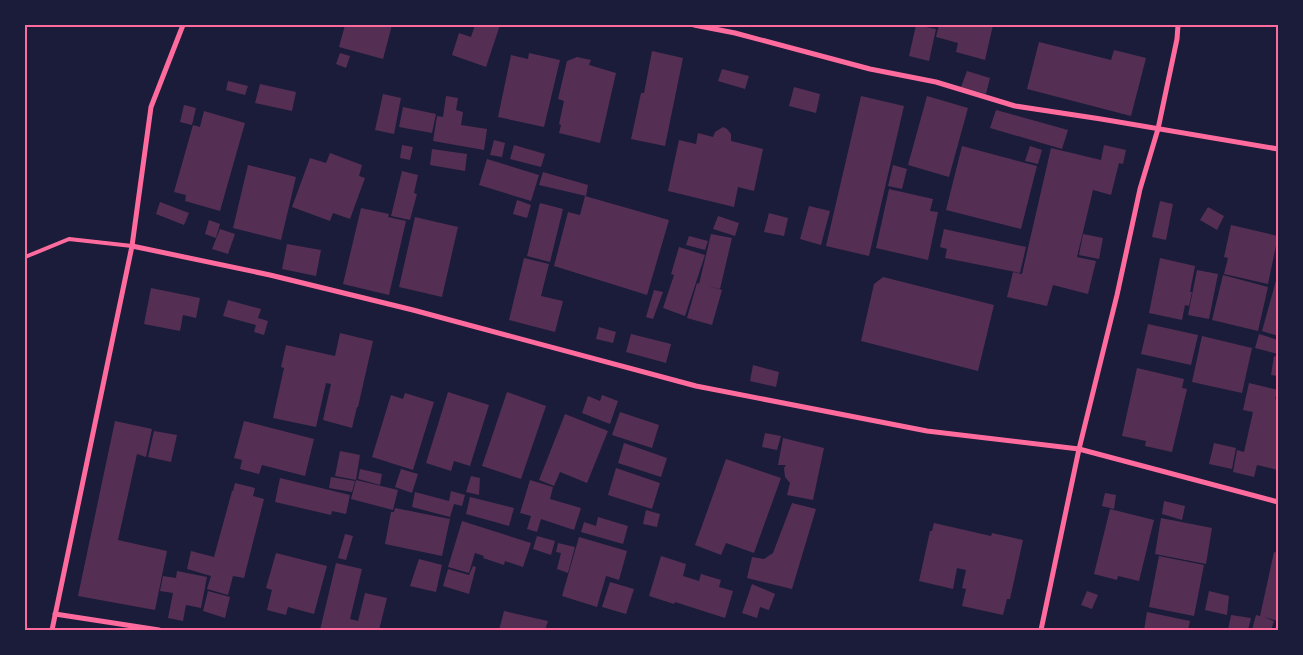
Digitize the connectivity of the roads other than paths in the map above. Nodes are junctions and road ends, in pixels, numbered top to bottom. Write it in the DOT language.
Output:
graph roads {
  1 [pos="183,25"];
  2 [pos="694,25"];
  3 [pos="1178,25"];
  4 [pos="1158,129"];
  5 [pos="1278,149"];
  6 [pos="132,246"];
  7 [pos="25,257"];
  8 [pos="1079,449"];
  9 [pos="1278,502"];
  10 [pos="55,614"];
  11 [pos="52,630"];
  12 [pos="159,630"];
  13 [pos="1041,630"];
  1 -- 6 [label="street"];
  2 -- 4 [label="street"];
  3 -- 4 [label="street"];
  4 -- 5 [label="street"];
  4 -- 8 [label="street"];
  6 -- 7 [label="lane"];
  6 -- 8 [label="street"];
  6 -- 10 [label="street"];
  8 -- 9 [label="street"];
  8 -- 13 [label="street"];
  10 -- 11 [label="street"];
  10 -- 12 [label="street"];
}
